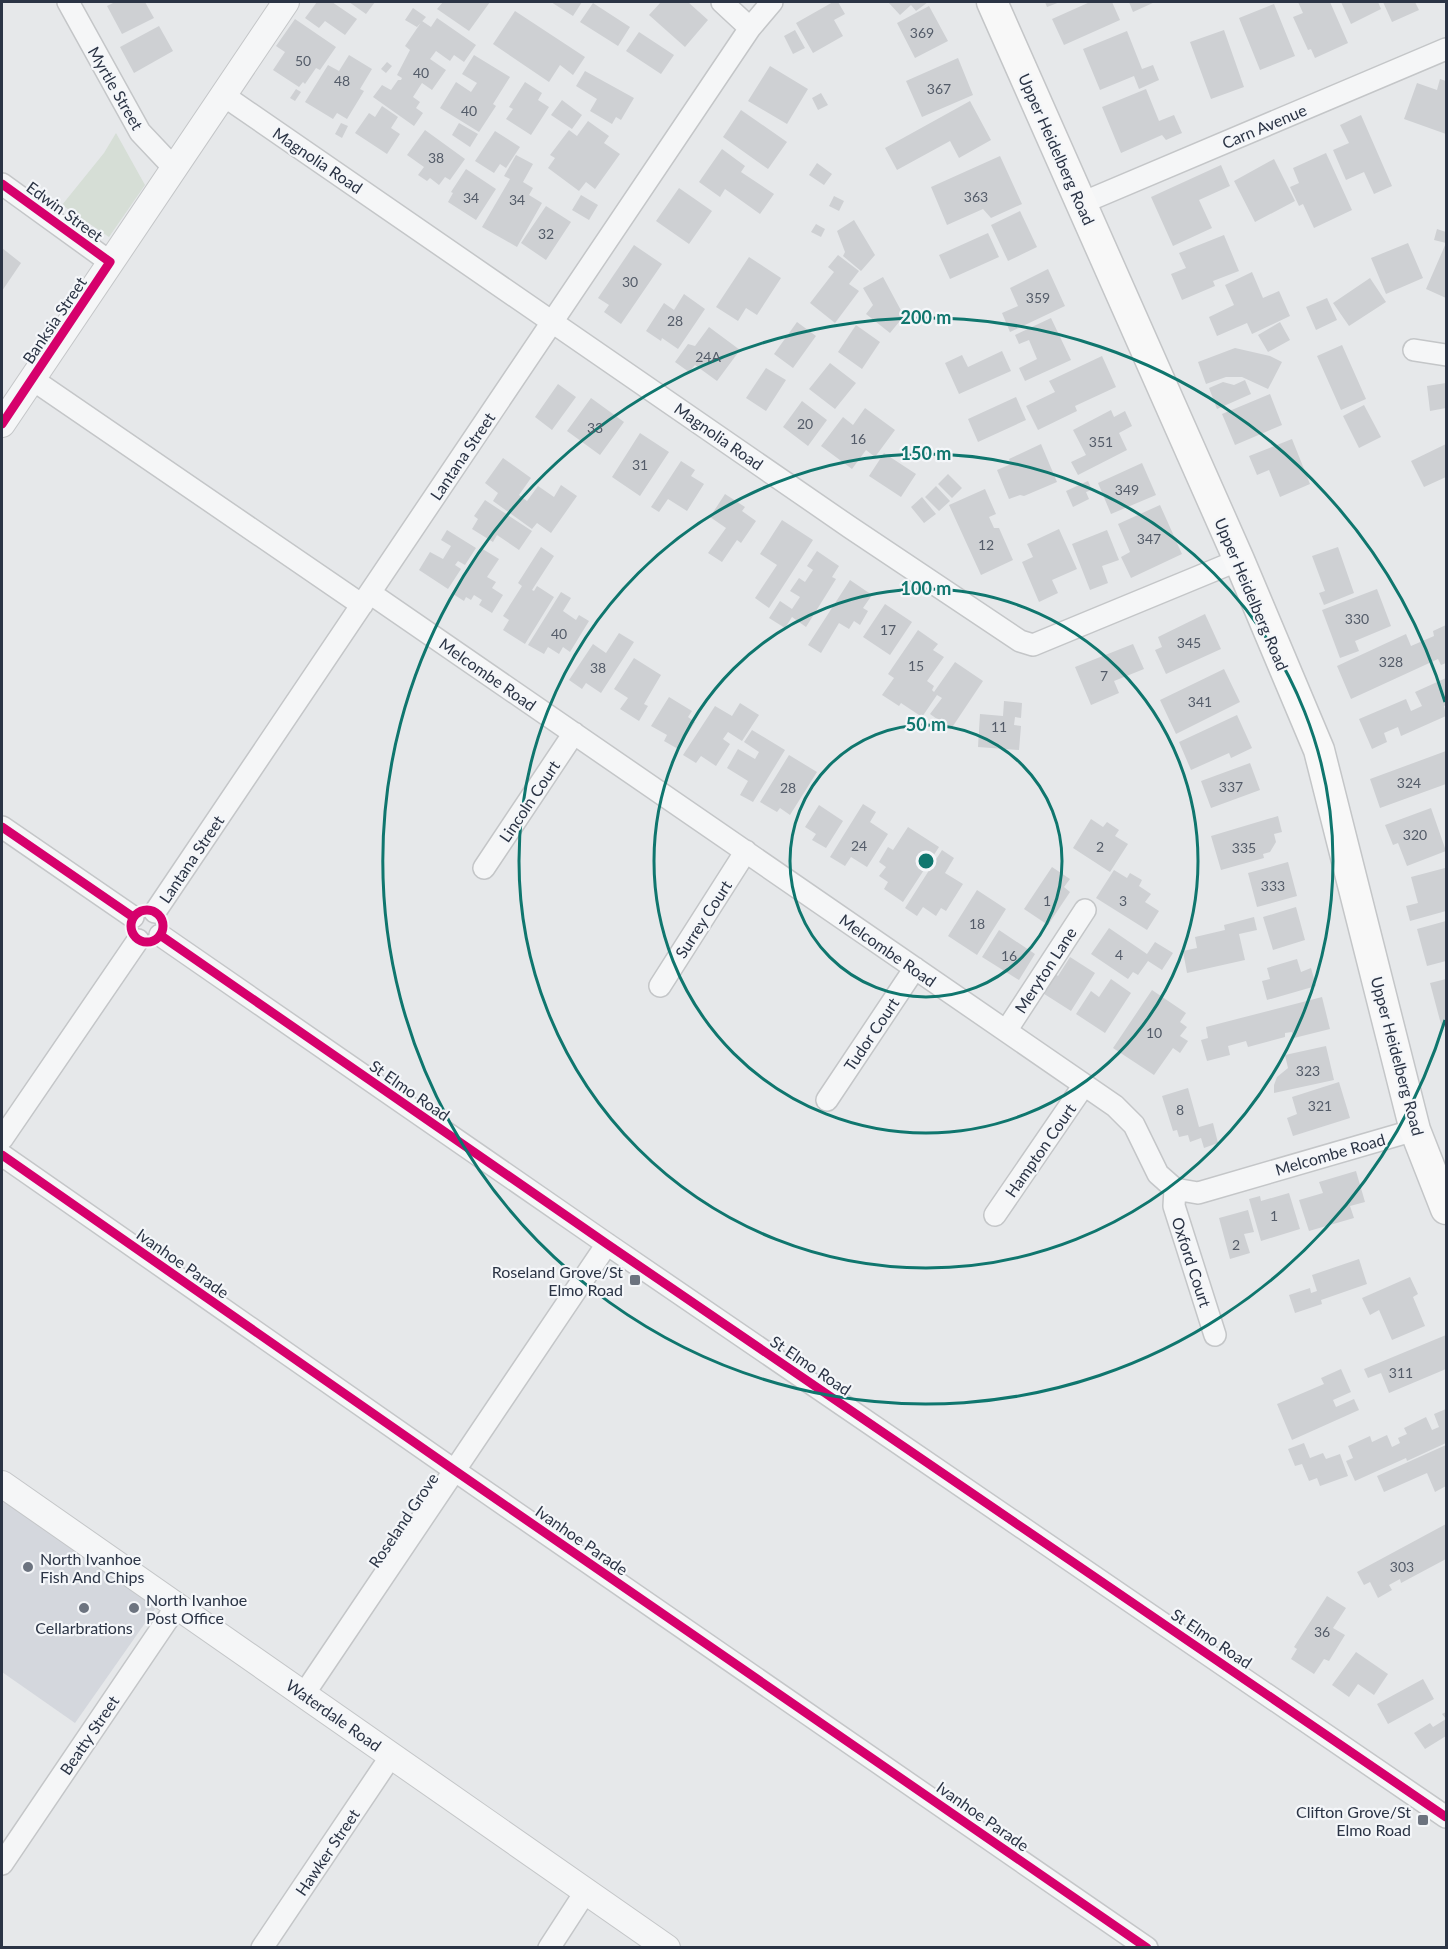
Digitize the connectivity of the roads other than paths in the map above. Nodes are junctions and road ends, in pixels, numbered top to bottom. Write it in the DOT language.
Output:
graph roads {
  1 [pos="68,2"];
  2 [pos="286,2"];
  3 [pos="722,2"];
  4 [pos="772,2"];
  5 [pos="992,2"];
  6 [pos="750,28"];
  7 [pos="1446,49"];
  8 [pos="223,95"];
  9 [pos="174,168"];
  10 [pos="2,184"];
  11 [pos="1082,203"];
  12 [pos="110,262"];
  13 [pos="553,321"];
  14 [pos="1414,350"];
  15 [pos="1446,355"];
  16 [pos="32,379"];
  17 [pos="2,424"];
  18 [pos="1239,560"];
  19 [pos="366,599"];
  20 [pos="574,733"];
  21 [pos="2,827"];
  22 [pos="746,851"];
  23 [pos="484,868"];
  24 [pos="1085,910"];
  25 [pos="155,912"];
  26 [pos="133,917"];
  27 [pos="160,935"];
  28 [pos="138,939"];
  29 [pos="915,968"];
  30 [pos="660,986"];
  31 [pos="1006,1031"];
  32 [pos="1084,1085"];
  33 [pos="826,1100"];
  34 [pos="1415,1130"];
  35 [pos="2,1139"];
  36 [pos="2,1155"];
  37 [pos="1175,1189"];
  38 [pos="1446,1209"];
  39 [pos="995,1215"];
  40 [pos="607,1244"];
  41 [pos="1215,1335"];
  42 [pos="454,1470"];
  43 [pos="2,1484"];
  44 [pos="176,1607"];
  45 [pos="304,1694"];
  46 [pos="392,1756"];
  47 [pos="1446,1817"];
  48 [pos="2,1864"];
  49 [pos="586,1892"];
  50 [pos="262,1947"];
  51 [pos="549,1947"];
  52 [pos="667,1947"];
  53 [pos="1147,1947"];
  1 -- 9 [label="street, Myrtle Street"];
  2 -- 8 [label="street, Banksia Street"];
  3 -- 6 [label="street"];
  4 -- 6 [label="street, Lantana Street"];
  5 -- 11 [label="main road, Upper Heidelberg Road"];
  6 -- 13 [label="street, Lantana Street"];
  7 -- 11 [label="street, Carn Avenue"];
  8 -- 9 [label="street, Banksia Street"];
  8 -- 13 [label="street, Magnolia Road"];
  9 -- 12 [label="street, Banksia Street"];
  10 -- 12 [label="street, Edwin Street"];
  11 -- 18 [label="main road, Upper Heidelberg Road"];
  12 -- 16 [label="street, Banksia Street"];
  13 -- 18 [label="street, Magnolia Road"];
  13 -- 19 [label="street, Lantana Street"];
  14 -- 15 [label="street"];
  16 -- 17 [label="street, Banksia Street"];
  16 -- 19 [label="street, Melcombe Road"];
  18 -- 34 [label="main road, Upper Heidelberg Road"];
  19 -- 20 [label="street, Melcombe Road"];
  19 -- 25 [label="street, Lantana Street"];
  20 -- 22 [label="street, Melcombe Road"];
  20 -- 23 [label="street, Lincoln Court"];
  21 -- 26 [label="street"];
  22 -- 29 [label="street, Melcombe Road"];
  22 -- 30 [label="street, Surrey Court"];
  24 -- 31 [label="street, Meryton Lane"];
  25 -- 26 [label="street"];
  25 -- 27 [label="street"];
  26 -- 28 [label="street"];
  27 -- 28 [label="street"];
  27 -- 40 [label="street, St Elmo Road"];
  28 -- 35 [label="street"];
  29 -- 31 [label="street, Melcombe Road"];
  29 -- 33 [label="street, Tudor Court"];
  31 -- 32 [label="street, Melcombe Road"];
  32 -- 37 [label="street, Melcombe Road"];
  32 -- 39 [label="street, Hampton Court"];
  34 -- 37 [label="street, Melcombe Road"];
  34 -- 38 [label="main road, Upper Heidelberg Road"];
  36 -- 42 [label="street, Ivanhoe Parade"];
  37 -- 41 [label="street, Oxford Court"];
  40 -- 42 [label="street, Roseland Grove"];
  40 -- 47 [label="street, St Elmo Road"];
  42 -- 45 [label="street, Roseland Grove"];
  42 -- 53 [label="street, Ivanhoe Parade"];
  43 -- 44 [label="street, Waterdale Road"];
  44 -- 45 [label="street, Waterdale Road"];
  44 -- 48 [label="street, Beatty Street"];
  45 -- 46 [label="street, Waterdale Road"];
  46 -- 49 [label="street, Waterdale Road"];
  46 -- 50 [label="street, Hawker Street"];
  49 -- 51 [label="street"];
  49 -- 52 [label="street, Waterdale Road"];
}
